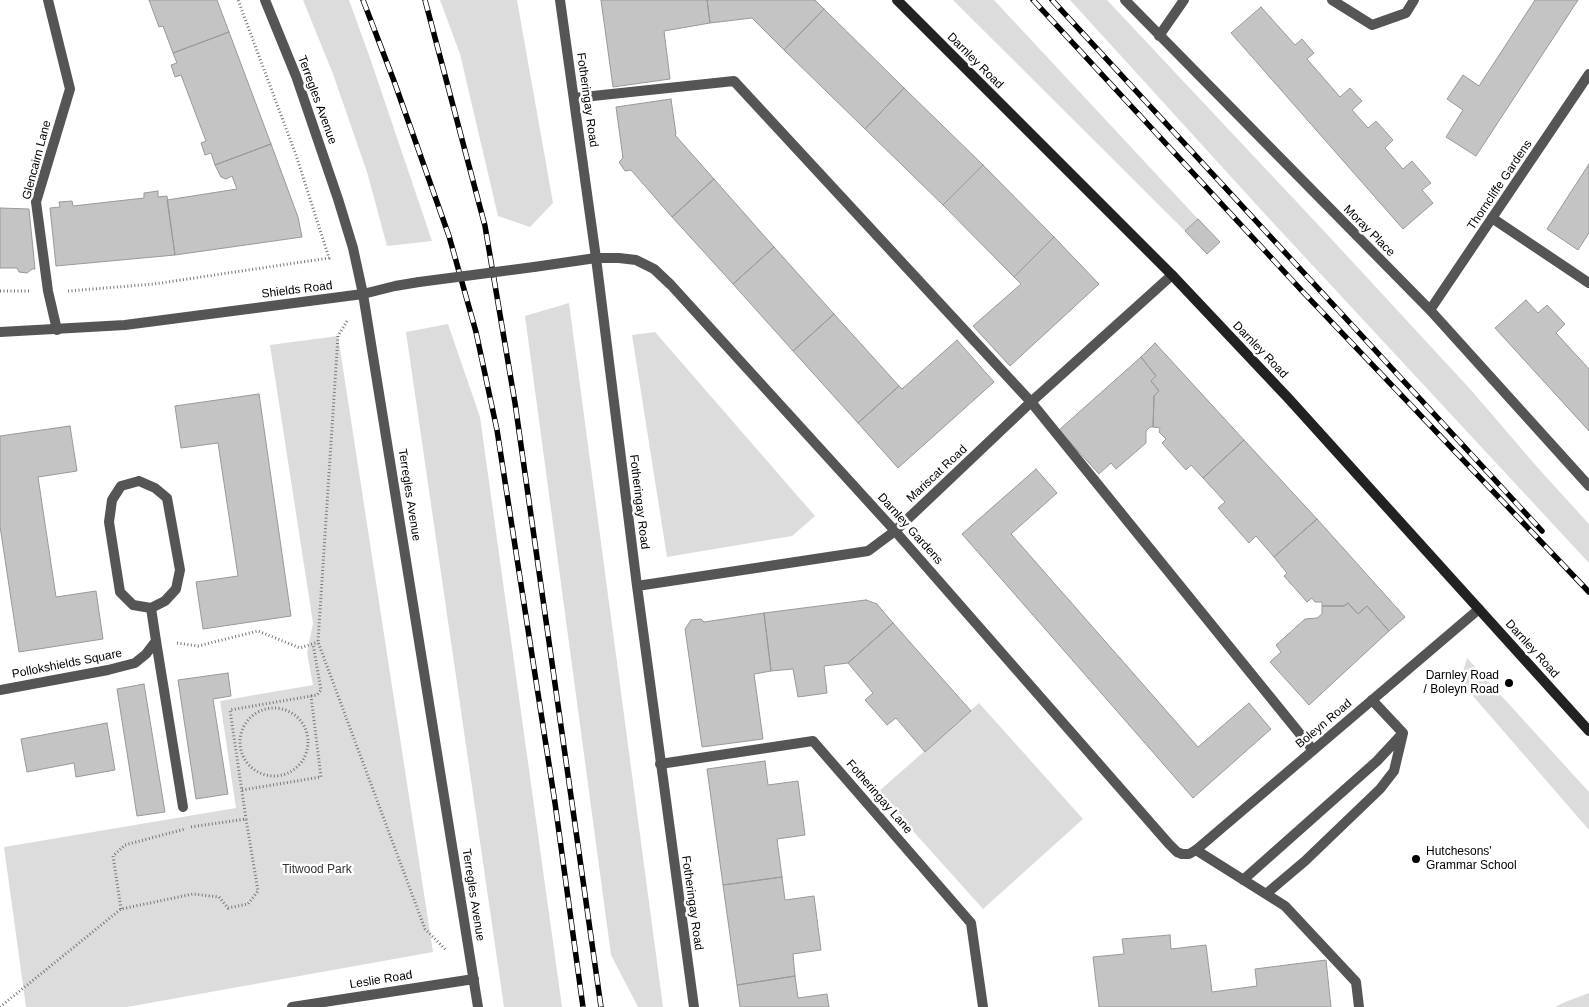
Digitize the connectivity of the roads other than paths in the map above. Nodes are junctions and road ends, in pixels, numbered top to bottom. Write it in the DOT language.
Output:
graph roads {
  1 [pos="48,0"];
  2 [pos="265,0"];
  3 [pos="560,0"];
  4 [pos="897,0"];
  5 [pos="1125,0"];
  6 [pos="1184,0"];
  7 [pos="1332,0"];
  8 [pos="1414,0"];
  9 [pos="1159,36"];
  10 [pos="1589,74"];
  11 [pos="574,98"];
  12 [pos="1492,218"];
  13 [pos="596,258"];
  14 [pos="1172,275"];
  15 [pos="1589,283"];
  16 [pos="363,294"];
  17 [pos="1430,310"];
  18 [pos="57,330"];
  19 [pos="0,332"];
  20 [pos="1031,402"];
  21 [pos="1589,486"];
  22 [pos="895,531"];
  23 [pos="637,586"];
  24 [pos="151,608"];
  25 [pos="1479,609"];
  26 [pos="156,641"];
  27 [pos="0,690"];
  28 [pos="1372,700"];
  29 [pos="1589,731"];
  30 [pos="1403,733"];
  31 [pos="1313,750"];
  32 [pos="660,764"];
  33 [pos="183,807"];
  34 [pos="1196,850"];
  35 [pos="1182,854"];
  36 [pos="1243,880"];
  37 [pos="1266,894"];
  38 [pos="474,978"];
  39 [pos="292,1007"];
  40 [pos="478,1007"];
  41 [pos="694,1007"];
  42 [pos="983,1007"];
  43 [pos="1359,1007"];
  1 -- 18 [label="street, Glencairn Lane"];
  2 -- 16 [label="street, Terregles Avenue"];
  3 -- 11 [label="street, Fotheringay Road"];
  4 -- 14 [label="main road, Darnley Road"];
  5 -- 9 [label="street, Moray Place"];
  6 -- 9 [label="street"];
  7 -- 8 [label="street"];
  9 -- 17 [label="street, Moray Place"];
  10 -- 12 [label="street, Thorncliffe Gardens"];
  11 -- 13 [label="street, Fotheringay Road"];
  11 -- 20 [label="street"];
  12 -- 15 [label="street"];
  12 -- 17 [label="street, Thorncliffe Gardens"];
  13 -- 16 [label="street, Shields Road, bridge"];
  13 -- 22 [label="street, Darnley Gardens"];
  13 -- 23 [label="street, Fotheringay Road"];
  14 -- 20 [label="street, Mariscat Road"];
  14 -- 25 [label="main road, Darnley Road"];
  16 -- 18 [label="street, Shields Road"];
  16 -- 38 [label="street, Terregles Avenue"];
  17 -- 21 [label="street, Moray Place"];
  18 -- 19 [label="street, Shields Road"];
  20 -- 22 [label="street, Mariscat Road"];
  20 -- 31 [label="street"];
  22 -- 23 [label="street, Mariscat Road"];
  22 -- 35 [label="street, Darnley Gardens"];
  23 -- 32 [label="street, Fotheringay Road"];
  24 -- 24 [label="street"];
  24 -- 26 [label="street"];
  25 -- 28 [label="street, Boleyn Road"];
  25 -- 29 [label="main road, Darnley Road"];
  26 -- 27 [label="street, Pollokshields Square"];
  26 -- 33 [label="street"];
  28 -- 30 [label="street"];
  28 -- 31 [label="street, Boleyn Road"];
  30 -- 36 [label="street"];
  30 -- 37 [label="street"];
  31 -- 34 [label="street, Boleyn Road"];
  32 -- 41 [label="street, Fotheringay Road"];
  32 -- 42 [label="street, Fotheringay Lane"];
  34 -- 35 [label="street, Boleyn Road"];
  34 -- 36 [label="street"];
  36 -- 37 [label="street"];
  37 -- 43 [label="street"];
  38 -- 39 [label="street, Leslie Road"];
  38 -- 40 [label="street, Terregles Avenue"];
}
